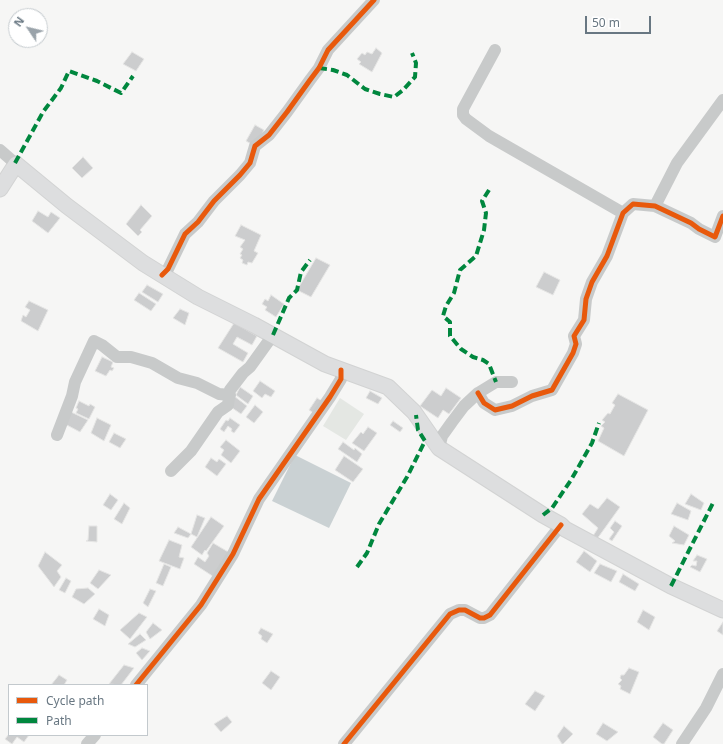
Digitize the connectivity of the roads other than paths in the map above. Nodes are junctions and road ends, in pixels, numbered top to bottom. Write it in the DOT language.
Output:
graph roads {
  1 [pos="374,0"];
  2 [pos="495,50"];
  3 [pos="723,100"];
  4 [pos="0,150"];
  5 [pos="16,164"];
  6 [pos="0,189"];
  7 [pos="655,206"];
  8 [pos="623,213"];
  9 [pos="723,216"];
  10 [pos="719,239"];
  11 [pos="162,275"];
  12 [pos="272,335"];
  13 [pos="341,370"];
  14 [pos="512,382"];
  15 [pos="478,393"];
  16 [pos="230,394"];
  17 [pos="57,435"];
  18 [pos="439,448"];
  19 [pos="171,471"];
  20 [pos="561,525"];
  21 [pos="723,610"];
  22 [pos="723,674"];
  23 [pos="137,684"];
  24 [pos="94,736"];
  25 [pos="87,744"];
  26 [pos="344,744"];
  27 [pos="682,744"];
  1 -- 11 [label="street"];
  2 -- 8 [label="street"];
  3 -- 7 [label="street"];
  4 -- 5 [label="street"];
  5 -- 6 [label="main road"];
  5 -- 11 [label="main road"];
  7 -- 8 [label="street"];
  7 -- 10 [label="street"];
  8 -- 15 [label="street"];
  9 -- 10 [label="street"];
  11 -- 12 [label="main road"];
  12 -- 13 [label="main road"];
  12 -- 16 [label="street"];
  13 -- 18 [label="main road"];
  13 -- 23 [label="street"];
  14 -- 15 [label="street"];
  15 -- 18 [label="street"];
  16 -- 17 [label="street"];
  16 -- 19 [label="street"];
  18 -- 20 [label="main road"];
  20 -- 21 [label="main road"];
  20 -- 26 [label="street"];
  22 -- 27 [label="street"];
  24 -- 25 [label="street"];
}
